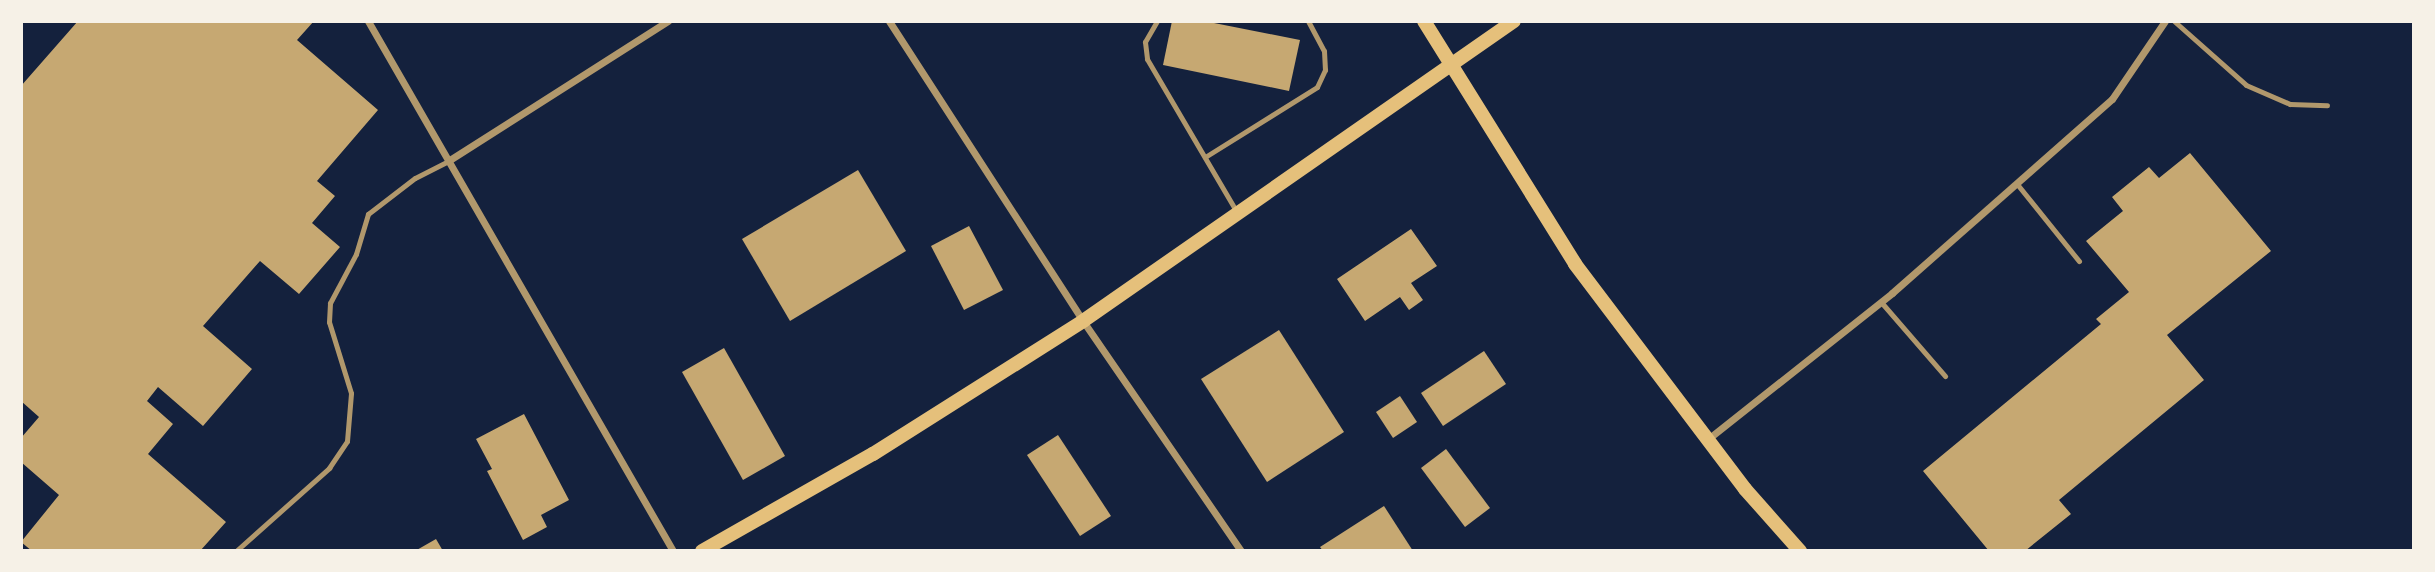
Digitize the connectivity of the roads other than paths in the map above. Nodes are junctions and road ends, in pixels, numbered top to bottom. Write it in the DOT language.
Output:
graph roads {
  1 [pos="368,21"];
  2 [pos="668,21"];
  3 [pos="889,21"];
  4 [pos="1157,21"];
  5 [pos="1308,21"];
  6 [pos="1424,21"];
  7 [pos="1514,21"];
  8 [pos="2165,21"];
  9 [pos="2174,21"];
  10 [pos="1452,66"];
  11 [pos="2327,105"];
  12 [pos="1205,157"];
  13 [pos="449,160"];
  14 [pos="2017,184"];
  15 [pos="1238,214"];
  16 [pos="2079,261"];
  17 [pos="1881,302"];
  18 [pos="1083,321"];
  19 [pos="1945,376"];
  20 [pos="1707,440"];
  21 [pos="236,551"];
  22 [pos="673,551"];
  23 [pos="702,551"];
  24 [pos="1241,551"];
  25 [pos="1800,551"];
  1 -- 13 [label="street"];
  2 -- 13 [label="street"];
  3 -- 18 [label="street"];
  4 -- 12 [label="lane"];
  5 -- 12 [label="lane"];
  6 -- 10 [label="main road"];
  7 -- 10 [label="main road"];
  8 -- 14 [label="street"];
  9 -- 11 [label="lane"];
  10 -- 15 [label="main road"];
  10 -- 20 [label="main road"];
  12 -- 15 [label="lane"];
  13 -- 21 [label="lane"];
  13 -- 22 [label="street"];
  14 -- 16 [label="lane"];
  14 -- 17 [label="street"];
  15 -- 18 [label="main road"];
  17 -- 19 [label="lane"];
  17 -- 20 [label="street"];
  18 -- 23 [label="main road"];
  18 -- 24 [label="street"];
  20 -- 25 [label="main road"];
}
